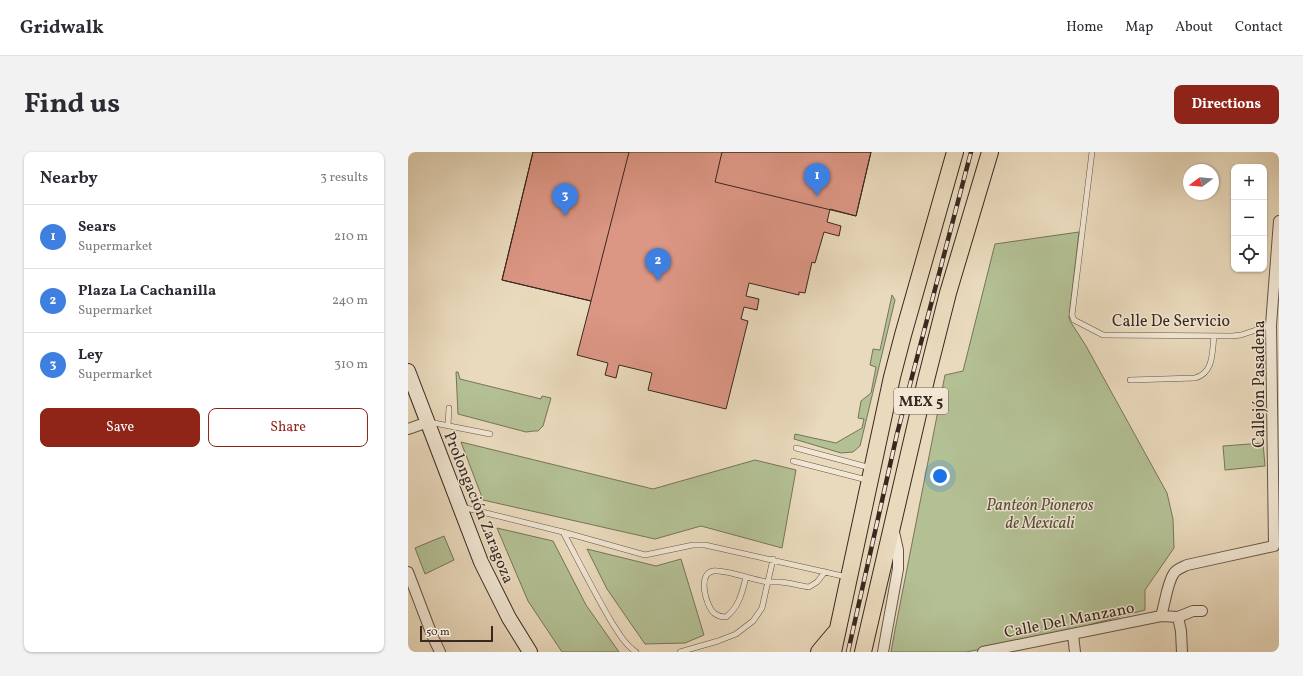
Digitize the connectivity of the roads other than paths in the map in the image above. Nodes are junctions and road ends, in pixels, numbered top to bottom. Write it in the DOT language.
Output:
graph roads {
  1 [pos="955,152"];
  2 [pos="990,152"];
  3 [pos="1092,152"];
  4 [pos="1279,221"];
  5 [pos="1272,325"];
  6 [pos="1214,336"];
  7 [pos="408,371"];
  8 [pos="1130,380"];
  9 [pos="449,408"];
  10 [pos="428,422"];
  11 [pos="448,425"];
  12 [pos="408,429"];
  13 [pos="490,434"];
  14 [pos="796,448"];
  15 [pos="793,461"];
  16 [pos="1276,463"];
  17 [pos="871,474"];
  18 [pos="460,507"];
  19 [pos="893,525"];
  20 [pos="563,532"];
  21 [pos="773,559"];
  22 [pos="408,572"];
  23 [pos="825,572"];
  24 [pos="746,577"];
  25 [pos="848,577"];
  26 [pos="768,582"];
  27 [pos="1202,611"];
  28 [pos="1161,616"];
  29 [pos="1178,616"];
  30 [pos="838,630"];
  31 [pos="1073,635"];
  32 [pos="440,652"];
  33 [pos="530,652"];
  34 [pos="636,652"];
  35 [pos="680,652"];
  36 [pos="819,652"];
  37 [pos="833,652"];
  38 [pos="863,652"];
  39 [pos="883,652"];
  40 [pos="983,652"];
  41 [pos="1075,652"];
  42 [pos="1182,652"];
  1 -- 17 [label="main road, MEX 5"];
  2 -- 19 [label="main road, MEX 5"];
  3 -- 6 [label="lane, Calle De Servicio"];
  4 -- 5 [label="street, Callejón Pasadena"];
  5 -- 6 [label="lane, Calle De Servicio"];
  5 -- 16 [label="street, Callejón Pasadena"];
  6 -- 8 [label="lane"];
  7 -- 10 [label="main road, Prolongación Zaragoza"];
  9 -- 11 [label="lane"];
  10 -- 11 [label="lane"];
  10 -- 12 [label="street"];
  10 -- 18 [label="main road, Prolongación Zaragoza"];
  11 -- 13 [label="lane"];
  14 -- 17 [label="lane"];
  15 -- 17 [label="lane"];
  16 -- 28 [label="street, Callejón Pasadena"];
  17 -- 25 [label="main road, MEX 5"];
  18 -- 20 [label="lane"];
  18 -- 33 [label="main road, Prolongación Zaragoza"];
  19 -- 38 [label="main road, MEX 5"];
  19 -- 39 [label="street"];
  20 -- 21 [label="lane"];
  20 -- 34 [label="lane"];
  21 -- 23 [label="lane"];
  21 -- 26 [label="lane"];
  22 -- 32 [label="street"];
  23 -- 25 [label="lane"];
  23 -- 26 [label="lane"];
  24 -- 24 [label="lane"];
  24 -- 26 [label="lane"];
  25 -- 30 [label="main road, MEX 5"];
  26 -- 35 [label="lane"];
  27 -- 29 [label="street, Calle Del Manzano"];
  28 -- 29 [label="street, Calle Del Manzano"];
  28 -- 31 [label="street, Calle Del Manzano"];
  29 -- 42 [label="street"];
  30 -- 36 [label="main road"];
  30 -- 37 [label="main road, MEX 5"];
  31 -- 40 [label="street, Calle Del Manzano"];
  31 -- 41 [label="street"];
}
